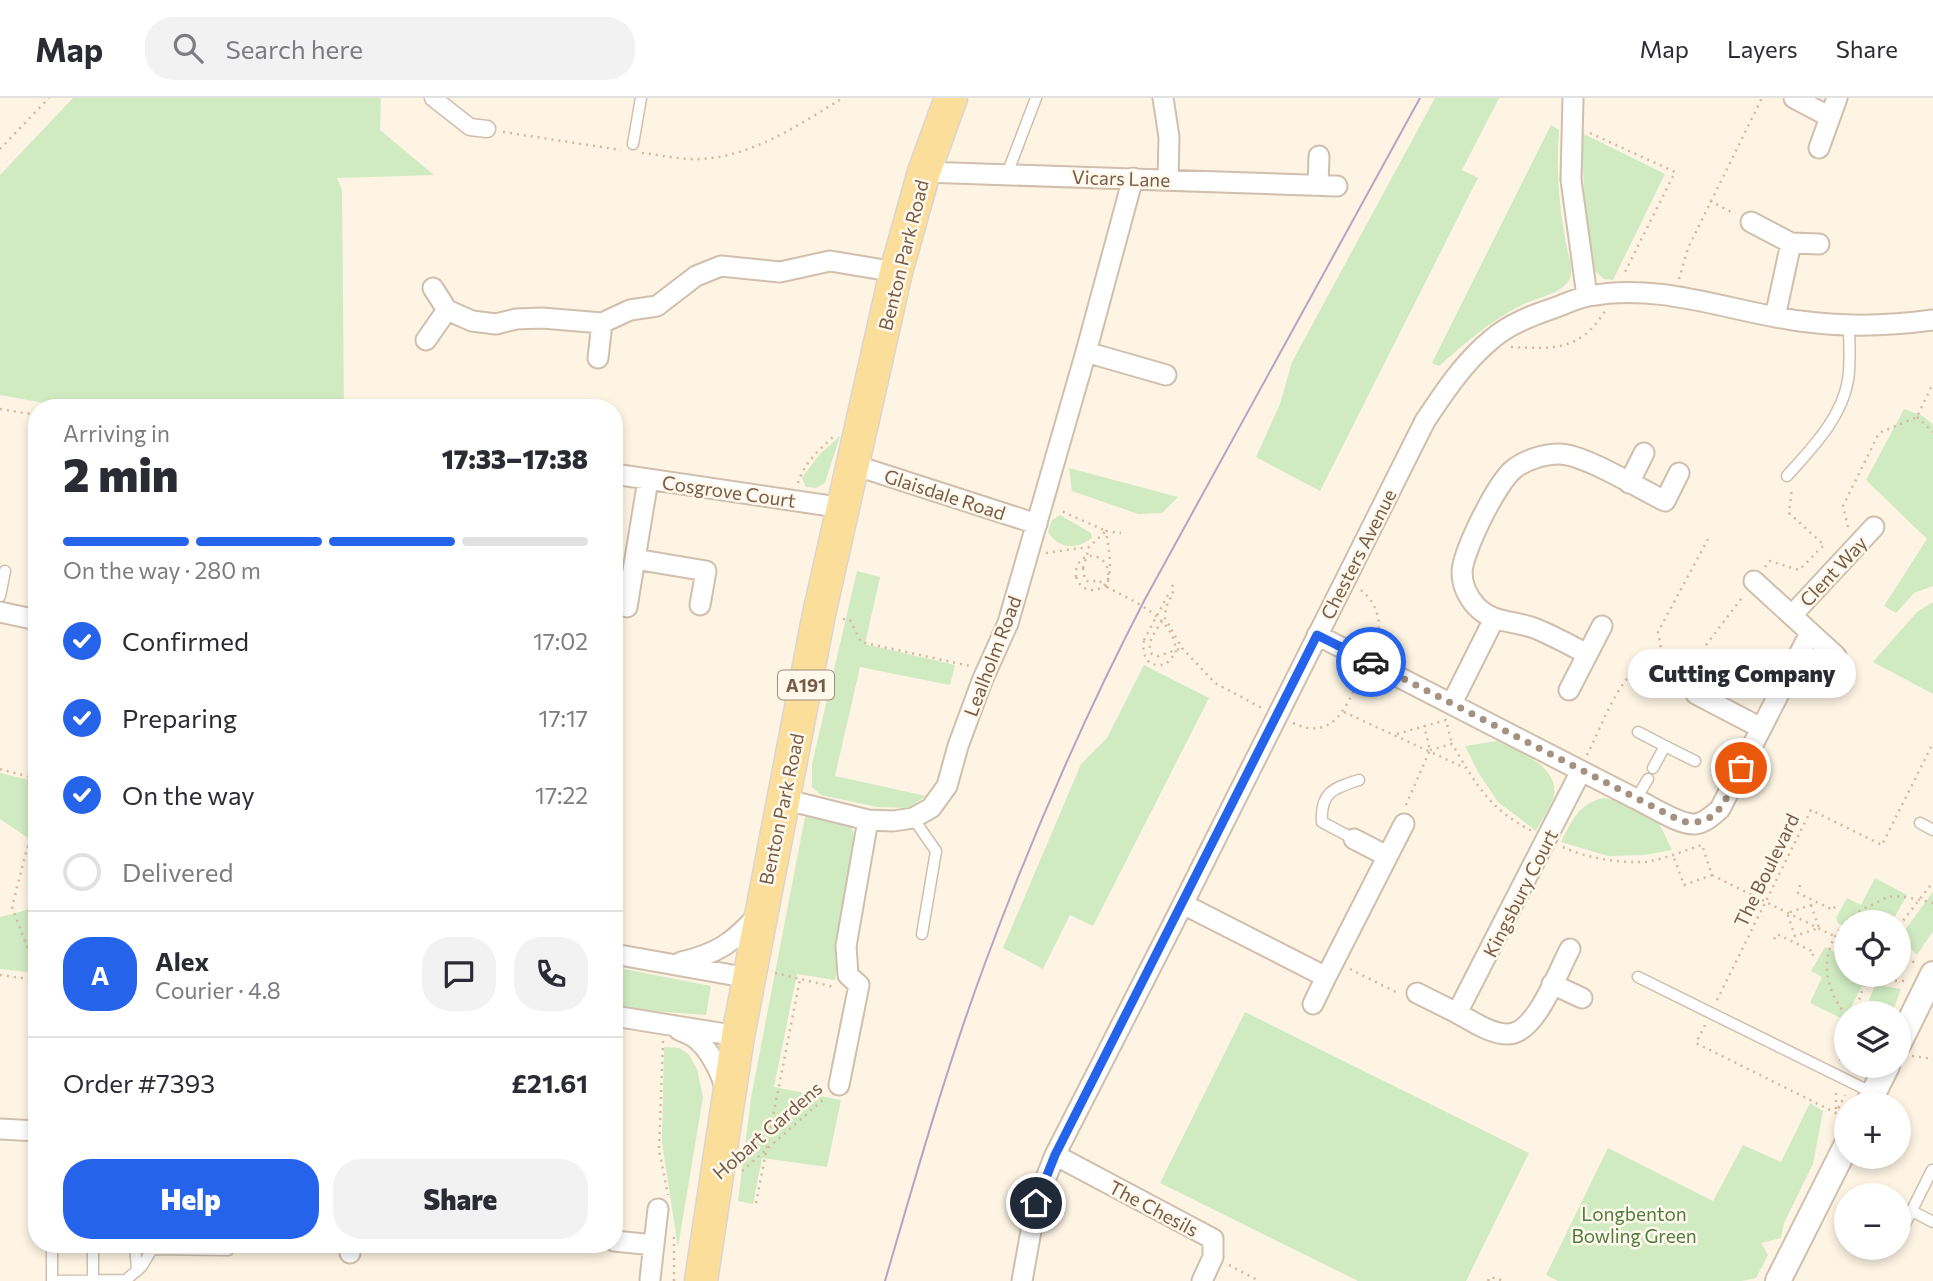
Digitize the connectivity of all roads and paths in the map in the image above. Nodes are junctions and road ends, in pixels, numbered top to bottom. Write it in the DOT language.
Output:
graph roads {
  1 [pos="49,98"];
  2 [pos="433,98"];
  3 [pos="641,98"];
  4 [pos="843,98"];
  5 [pos="951,98"];
  6 [pos="1036,98"];
  7 [pos="1163,98"];
  8 [pos="1573,98"];
  9 [pos="1762,98"];
  10 [pos="1794,98"];
  11 [pos="1838,98"];
  12 [pos="1830,117"];
  13 [pos="1571,124"];
  14 [pos="487,129"];
  15 [pos="632,147"];
  16 [pos="1819,148"];
  17 [pos="0,149"];
  18 [pos="622,150"];
  19 [pos="1319,156"];
  20 [pos="924,173"];
  21 [pos="1007,174"];
  22 [pos="1133,178"];
  23 [pos="1168,180"];
  24 [pos="1710,201"];
  25 [pos="1752,222"];
  26 [pos="1791,243"];
  27 [pos="1819,244"];
  28 [pos="896,272"];
  29 [pos="433,288"];
  30 [pos="1615,294"];
  31 [pos="1587,296"];
  32 [pos="1675,297"];
  33 [pos="447,310"];
  34 [pos="1775,317"];
  35 [pos="1933,320"];
  36 [pos="602,323"];
  37 [pos="1849,325"];
  38 [pos="1493,337"];
  39 [pos="426,340"];
  40 [pos="1086,352"];
  41 [pos="598,358"];
  42 [pos="1167,375"];
  43 [pos="1933,383"];
  44 [pos="0,409"];
  45 [pos="28,414"];
  46 [pos="1917,417"];
  47 [pos="840,431"];
  48 [pos="1933,432"];
  49 [pos="1644,453"];
  50 [pos="854,465"];
  51 [pos="1679,472"];
  52 [pos="623,476"];
  53 [pos="1787,476"];
  54 [pos="648,480"];
  55 [pos="1629,483"];
  56 [pos="792,501"];
  57 [pos="1043,503"];
  58 [pos="844,508"];
  59 [pos="1037,524"];
  60 [pos="1874,527"];
  61 [pos="1106,531"];
  62 [pos="1121,533"];
  63 [pos="1708,539"];
  64 [pos="1090,547"];
  65 [pos="1853,549"];
  66 [pos="1028,555"];
  67 [pos="635,559"];
  68 [pos="5,571"];
  69 [pos="1754,581"];
  70 [pos="1173,585"];
  71 [pos="1107,587"];
  72 [pos="1171,589"];
  73 [pos="0,596"];
  74 [pos="701,605"];
  75 [pos="627,607"];
  76 [pos="0,612"];
  77 [pos="820,614"];
  78 [pos="1792,615"];
  79 [pos="28,618"];
  80 [pos="1494,619"];
  81 [pos="1162,621"];
  82 [pos="1602,626"];
  83 [pos="1810,633"];
  84 [pos="1317,635"];
  85 [pos="1706,645"];
  86 [pos="1182,648"];
  87 [pos="1587,654"];
  88 [pos="1662,654"];
  89 [pos="1836,656"];
  90 [pos="1698,661"];
  91 [pos="987,670"];
  92 [pos="1569,690"];
  93 [pos="1696,694"];
  94 [pos="1452,703"];
  95 [pos="1344,712"];
  96 [pos="1276,716"];
  97 [pos="1424,726"];
  98 [pos="1761,728"];
  99 [pos="1638,732"];
  100 [pos="1394,734"];
  101 [pos="1933,743"];
  102 [pos="1452,744"];
  103 [pos="1665,746"];
  104 [pos="1430,750"];
  105 [pos="1695,761"];
  106 [pos="1653,768"];
  107 [pos="0,769"];
  108 [pos="1467,769"];
  109 [pos="1580,771"];
  110 [pos="28,777"];
  111 [pos="1648,779"];
  112 [pos="1359,780"];
  113 [pos="783,799"];
  114 [pos="1636,799"];
  115 [pos="914,817"];
  116 [pos="868,820"];
  117 [pos="1920,823"];
  118 [pos="1404,824"];
  119 [pos="1933,830"];
  120 [pos="1354,839"];
  121 [pos="1548,839"];
  122 [pos="28,847"];
  123 [pos="1673,855"];
  124 [pos="1387,856"];
  125 [pos="1712,875"];
  126 [pos="1933,882"];
  127 [pos="1800,885"];
  128 [pos="1919,899"];
  129 [pos="1813,900"];
  130 [pos="1766,902"];
  131 [pos="1837,903"];
  132 [pos="1933,903"];
  133 [pos="1183,904"];
  134 [pos="1811,905"];
  135 [pos="1860,910"];
  136 [pos="1911,910"];
  137 [pos="761,912"];
  138 [pos="1787,913"];
  139 [pos="1819,928"];
  140 [pos="922,934"];
  141 [pos="1795,936"];
  142 [pos="1834,936"];
  143 [pos="1774,939"];
  144 [pos="1793,941"];
  145 [pos="28,949"];
  146 [pos="1570,949"];
  147 [pos="623,956"];
  148 [pos="1812,957"];
  149 [pos="1911,957"];
  150 [pos="673,964"];
  151 [pos="1330,969"];
  152 [pos="750,972"];
  153 [pos="0,975"];
  154 [pos="1638,977"];
  155 [pos="1931,977"];
  156 [pos="1911,978"];
  157 [pos="28,979"];
  158 [pos="800,979"];
  159 [pos="1552,984"];
  160 [pos="857,992"];
  161 [pos="1418,993"];
  162 [pos="1581,998"];
  163 [pos="1835,1001"];
  164 [pos="1313,1004"];
  165 [pos="1715,1004"];
  166 [pos="1457,1013"];
  167 [pos="623,1017"];
  168 [pos="1911,1018"];
  169 [pos="665,1024"];
  170 [pos="738,1036"];
  171 [pos="1696,1043"];
  172 [pos="1851,1082"];
  173 [pos="839,1085"];
  174 [pos="1862,1092"];
  175 [pos="727,1104"];
  176 [pos="0,1129"];
  177 [pos="28,1131"];
  178 [pos="766,1149"];
  179 [pos="1055,1155"];
  180 [pos="1834,1169"];
  181 [pos="1932,1170"];
  182 [pos="740,1172"];
  183 [pos="756,1203"];
  184 [pos="664,1205"];
  185 [pos="1912,1211"];
  186 [pos="1933,1222"];
  187 [pos="673,1226"];
  188 [pos="623,1242"];
  189 [pos="654,1245"];
  190 [pos="52,1253"];
  191 [pos="93,1253"];
  192 [pos="136,1253"];
  193 [pos="149,1253"];
  194 [pos="1213,1257"];
  195 [pos="137,1271"];
  196 [pos="650,1279"];
  197 [pos="93,1280"];
  198 [pos="674,1281"];
  199 [pos="701,1281"];
  200 [pos="1022,1281"];
  201 [pos="1202,1281"];
  202 [pos="1259,1281"];
  203 [pos="1488,1281"];
  204 [pos="1505,1281"];
  205 [pos="1778,1281"];
  1 -- 17 [label="path"];
  2 -- 14 [label="street"];
  3 -- 15 [label="lane"];
  4 -- 15 [label="path"];
  5 -- 20 [label="main road, Benton Park Road / A191"];
  6 -- 21 [label="lane"];
  7 -- 23 [label="street"];
  8 -- 13 [label="street"];
  9 -- 24 [label="path"];
  10 -- 12 [label="street"];
  11 -- 12 [label="street"];
  12 -- 16 [label="street"];
  13 -- 30 [label="path"];
  13 -- 31 [label="street"];
  14 -- 18 [label="path"];
  19 -- 23 [label="street, Vicars Lane"];
  20 -- 21 [label="street, Vicars Lane"];
  20 -- 28 [label="main road, Benton Park Road / A191"];
  21 -- 22 [label="street, Vicars Lane"];
  22 -- 23 [label="street, Vicars Lane"];
  22 -- 40 [label="street, Lealholm Road"];
  24 -- 25 [label="path"];
  24 -- 32 [label="path"];
  25 -- 26 [label="street"];
  26 -- 27 [label="street"];
  26 -- 34 [label="street"];
  28 -- 36 [label="street"];
  28 -- 50 [label="main road, Benton Park Road / A191"];
  29 -- 33 [label="street"];
  30 -- 31 [label="street, Chesters Avenue"];
  30 -- 32 [label="street, Chesters Avenue"];
  30 -- 38 [label="path"];
  31 -- 38 [label="street, Chesters Avenue"];
  32 -- 34 [label="street, Chesters Avenue"];
  33 -- 36 [label="street"];
  33 -- 39 [label="street"];
  34 -- 37 [label="street, Chesters Avenue"];
  35 -- 37 [label="street, Chesters Avenue"];
  36 -- 41 [label="street"];
  37 -- 53 [label="lane"];
  38 -- 84 [label="street, Chesters Avenue"];
  40 -- 42 [label="street"];
  40 -- 57 [label="street, Lealholm Road"];
  43 -- 46 [label="path"];
  44 -- 45 [label="path"];
  46 -- 48 [label="path"];
  46 -- 65 [label="path"];
  47 -- 56 [label="path"];
  49 -- 55 [label="street"];
  50 -- 58 [label="main road, Benton Park Road / A191"];
  50 -- 59 [label="street, Glaisdale Road"];
  51 -- 55 [label="street"];
  52 -- 54 [label="street, Cosgrove Court"];
  53 -- 69 [label="path"];
  54 -- 56 [label="street, Cosgrove Court"];
  54 -- 67 [label="street"];
  55 -- 80 [label="street"];
  56 -- 58 [label="street, Cosgrove Court"];
  57 -- 59 [label="street, Lealholm Road"];
  57 -- 61 [label="path"];
  58 -- 77 [label="main road, Benton Park Road / A191"];
  59 -- 66 [label="street, Lealholm Road"];
  60 -- 65 [label="street, Clent Way"];
  61 -- 62 [label="path"];
  61 -- 64 [label="path"];
  61 -- 71 [label="path, bridge"];
  63 -- 88 [label="path"];
  64 -- 66 [label="path"];
  64 -- 71 [label="path, bridge"];
  65 -- 78 [label="street, Clent Way"];
  66 -- 91 [label="street, Lealholm Road"];
  67 -- 74 [label="street"];
  67 -- 75 [label="street"];
  68 -- 73 [label="lane"];
  69 -- 78 [label="street, Clent Way"];
  69 -- 85 [label="path"];
  70 -- 72 [label="path"];
  71 -- 81 [label="path, bridge"];
  72 -- 81 [label="path, bridge"];
  72 -- 86 [label="path"];
  76 -- 79 [label="street"];
  77 -- 91 [label="path"];
  77 -- 113 [label="main road, Benton Park Road / A191"];
  78 -- 83 [label="street, Clent Way"];
  80 -- 87 [label="street"];
  80 -- 94 [label="street"];
  81 -- 86 [label="path"];
  82 -- 87 [label="street"];
  83 -- 89 [label="street, Clent Way"];
  83 -- 98 [label="street, Clent Way"];
  84 -- 94 [label="street"];
  84 -- 96 [label="street, Chesters Avenue"];
  86 -- 96 [label="path"];
  87 -- 92 [label="street"];
  88 -- 90 [label="path"];
  88 -- 109 [label="path"];
  91 -- 115 [label="street, Lealholm Road"];
  93 -- 98 [label="street"];
  94 -- 109 [label="street"];
  95 -- 100 [label="path"];
  96 -- 133 [label="street, Chesters Avenue"];
  97 -- 100 [label="path"];
  97 -- 102 [label="path"];
  97 -- 104 [label="path"];
  98 -- 114 [label="street, Clent Way"];
  99 -- 103 [label="lane"];
  100 -- 104 [label="path"];
  101 -- 130 [label="path, The Boulevard"];
  102 -- 104 [label="path"];
  102 -- 108 [label="path"];
  103 -- 105 [label="lane"];
  103 -- 106 [label="lane"];
  104 -- 108 [label="path"];
  104 -- 118 [label="path"];
  107 -- 110 [label="path"];
  108 -- 121 [label="path"];
  109 -- 114 [label="street"];
  109 -- 121 [label="street, Kingsbury Court"];
  111 -- 114 [label="lane"];
  112 -- 120 [label="lane"];
  113 -- 116 [label="street"];
  113 -- 137 [label="main road, Benton Park Road / A191"];
  115 -- 116 [label="street"];
  115 -- 140 [label="lane"];
  116 -- 160 [label="street"];
  117 -- 119 [label="lane"];
  118 -- 124 [label="street"];
  120 -- 124 [label="street"];
  121 -- 123 [label="path"];
  121 -- 166 [label="street, Kingsbury Court"];
  122 -- 145 [label="path"];
  123 -- 125 [label="path"];
  123 -- 125 [label="path"];
  124 -- 151 [label="street"];
  125 -- 130 [label="path"];
  126 -- 128 [label="path"];
  127 -- 129 [label="path"];
  128 -- 132 [label="path"];
  128 -- 135 [label="path"];
  128 -- 136 [label="path"];
  129 -- 131 [label="path"];
  129 -- 134 [label="path"];
  130 -- 138 [label="path"];
  130 -- 165 [label="path, The Boulevard"];
  133 -- 151 [label="street"];
  133 -- 179 [label="street, Chesters Avenue"];
  134 -- 138 [label="path"];
  134 -- 139 [label="path"];
  137 -- 150 [label="street"];
  137 -- 152 [label="main road, Benton Park Road / A191"];
  138 -- 139 [label="path"];
  138 -- 141 [label="path"];
  139 -- 141 [label="path"];
  139 -- 142 [label="path"];
  141 -- 144 [label="path"];
  142 -- 163 [label="path"];
  143 -- 144 [label="path"];
  144 -- 148 [label="path"];
  146 -- 159 [label="street"];
  147 -- 150 [label="street"];
  149 -- 155 [label="path"];
  150 -- 152 [label="street"];
  151 -- 161 [label="path"];
  151 -- 164 [label="street"];
  152 -- 158 [label="path"];
  152 -- 170 [label="main road, Benton Park Road / A191"];
  153 -- 157 [label="path"];
  154 -- 172 [label="lane"];
  155 -- 156 [label="path"];
  155 -- 168 [label="street"];
  158 -- 160 [label="path"];
  158 -- 178 [label="path"];
  159 -- 162 [label="street"];
  159 -- 166 [label="street"];
  160 -- 173 [label="street"];
  161 -- 166 [label="street"];
  167 -- 169 [label="street"];
  169 -- 170 [label="street"];
  169 -- 175 [label="street"];
  169 -- 184 [label="path"];
  170 -- 175 [label="main road, Benton Park Road / A191"];
  171 -- 172 [label="path"];
  172 -- 174 [label="lane"];
  173 -- 178 [label="path, Hobart Gardens"];
  175 -- 199 [label="main road, Benton Park Road / A191"];
  176 -- 177 [label="street"];
  178 -- 182 [label="path, Hobart Gardens"];
  178 -- 183 [label="path"];
  179 -- 194 [label="street, The Chesils"];
  179 -- 200 [label="street, Chesters Avenue"];
  180 -- 205 [label="street"];
  181 -- 185 [label="lane"];
  184 -- 189 [label="street"];
  185 -- 186 [label="lane"];
  187 -- 198 [label="path"];
  188 -- 189 [label="street"];
  189 -- 196 [label="street"];
  190 -- 197 [label="lane"];
  191 -- 197 [label="lane"];
  192 -- 195 [label="lane"];
  193 -- 195 [label="lane"];
  194 -- 201 [label="street, The Chesils"];
  194 -- 202 [label="path"];
  195 -- 197 [label="lane"];
  203 -- 204 [label="path"];
}
